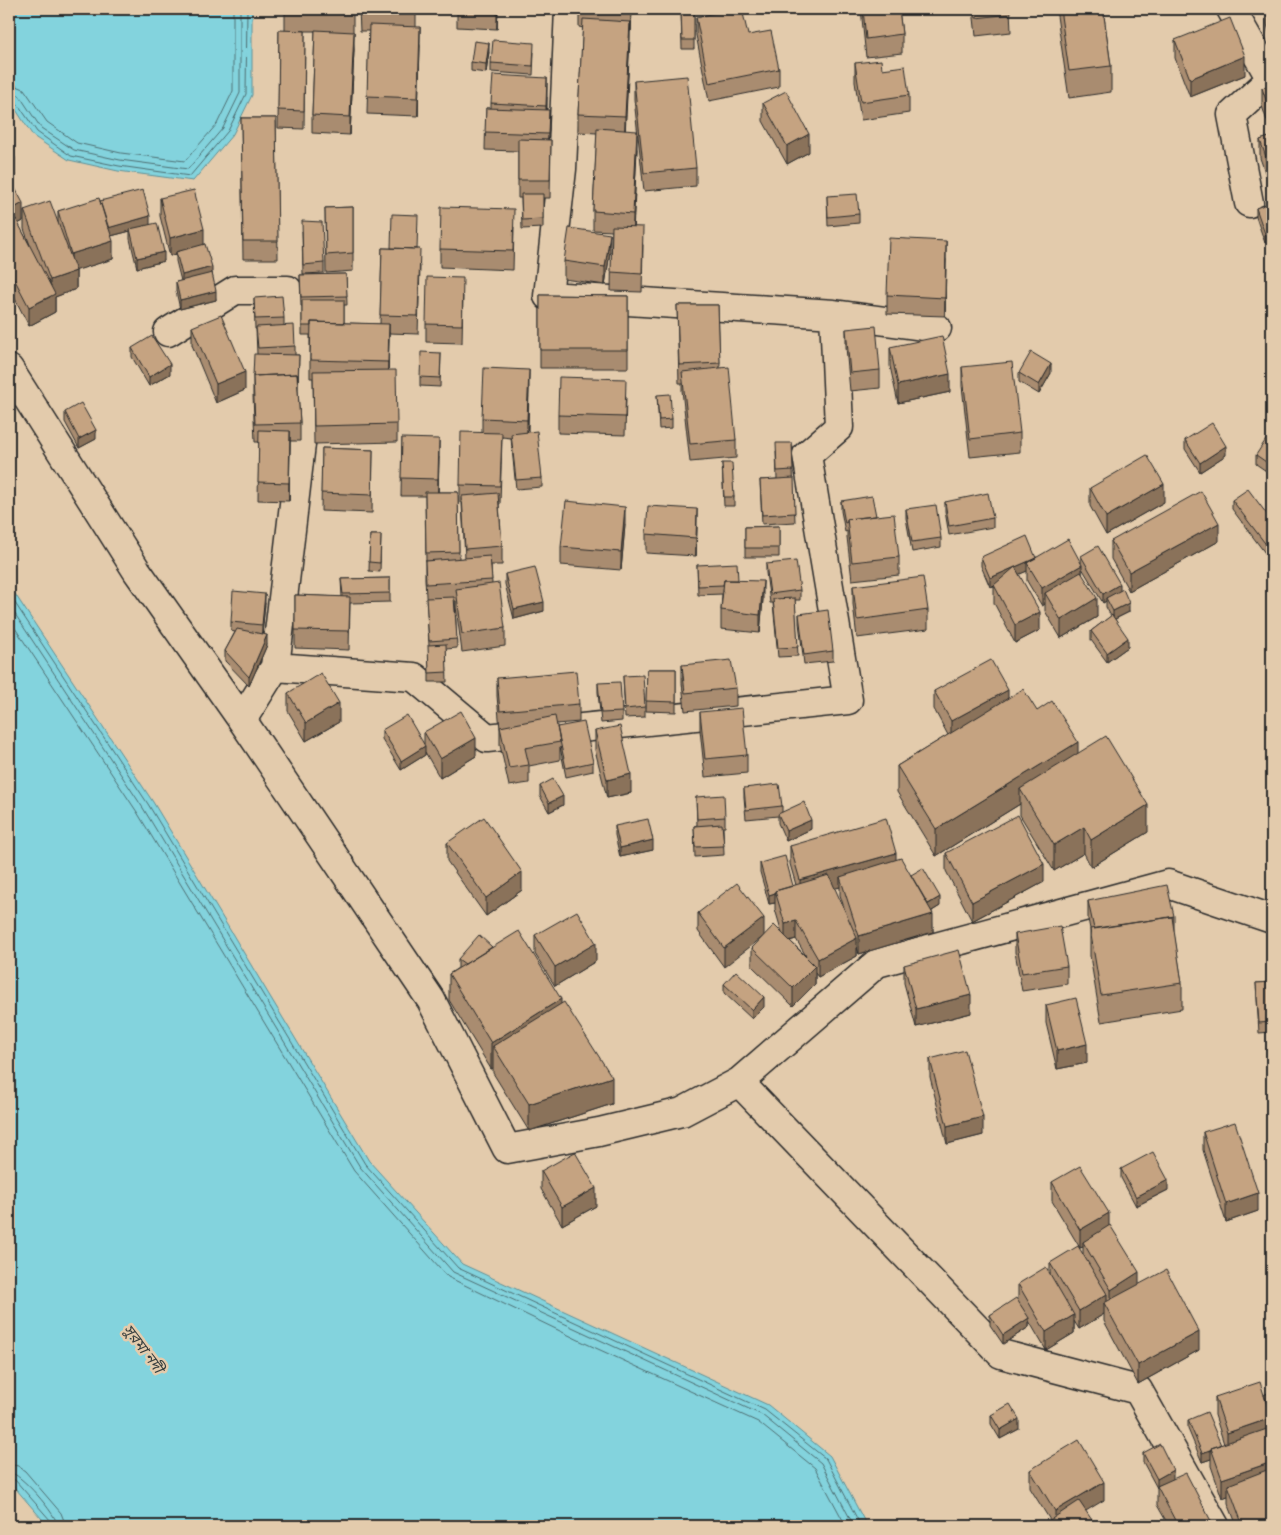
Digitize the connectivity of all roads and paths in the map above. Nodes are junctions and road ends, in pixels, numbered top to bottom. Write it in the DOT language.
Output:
graph roads {
  1 [pos="568,9"];
  2 [pos="1232,9"];
  3 [pos="1249,203"];
  4 [pos="834,314"];
  5 [pos="937,328"];
  6 [pos="168,332"];
  7 [pos="9,369"];
  8 [pos="275,668"];
  9 [pos="242,720"];
  10 [pos="1272,919"];
  11 [pos="739,1082"];
  12 [pos="1215,1526"];
  1 -- 4 [label="street"];
  2 -- 3 [label="street"];
  4 -- 5 [label="street"];
  4 -- 8 [label="street"];
  6 -- 8 [label="street"];
  7 -- 9 [label="street"];
  8 -- 9 [label="street"];
  9 -- 11 [label="street"];
  10 -- 11 [label="street"];
  11 -- 12 [label="street"];
}
